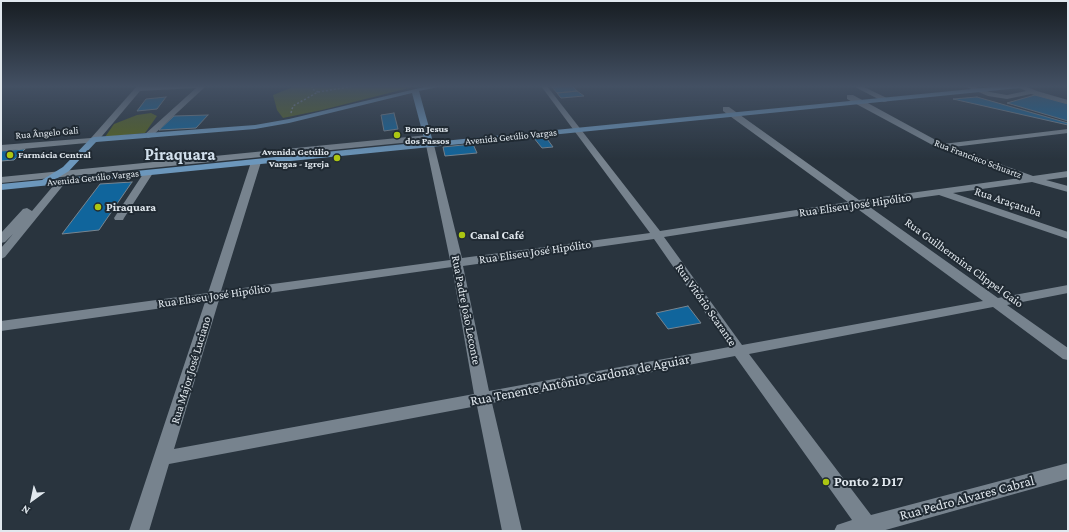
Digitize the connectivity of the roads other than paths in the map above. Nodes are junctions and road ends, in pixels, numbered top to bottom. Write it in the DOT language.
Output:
graph roads {
  1 [pos="118,111"];
  2 [pos="173,111"];
  3 [pos="330,111"];
  4 [pos="421,111"];
  5 [pos="562,111"];
  6 [pos="739,111"];
  7 [pos="745,111"];
  8 [pos="875,111"];
  9 [pos="730,112"];
  10 [pos="574,127"];
  11 [pos="1068,130"];
  12 [pos="148,135"];
  13 [pos="428,139"];
  14 [pos="94,140"];
  15 [pos="941,146"];
  16 [pos="1,148"];
  17 [pos="256,162"];
  18 [pos="148,172"];
  19 [pos="1068,174"];
  20 [pos="1,176"];
  21 [pos="60,177"];
  22 [pos="1032,179"];
  23 [pos="1,180"];
  24 [pos="1,187"];
  25 [pos="1068,189"];
  26 [pos="940,192"];
  27 [pos="859,204"];
  28 [pos="119,218"];
  29 [pos="657,235"];
  30 [pos="1068,236"];
  31 [pos="1,240"];
  32 [pos="1,255"];
  33 [pos="457,263"];
  34 [pos="1068,289"];
  35 [pos="214,295"];
  36 [pos="996,302"];
  37 [pos="1,326"];
  38 [pos="738,350"];
  39 [pos="1068,355"];
  40 [pos="483,398"];
  41 [pos="164,458"];
  42 [pos="1068,471"];
  43 [pos="869,528"];
  44 [pos="139,531"];
  45 [pos="512,531"];
  46 [pos="844,531"];
  1 -- 14 [label="street"];
  2 -- 12 [label="street"];
  3 -- 12 [label="main road"];
  4 -- 13 [label="main road, Rua Padre João Leconte"];
  5 -- 10 [label="street, Rua Vitório Scarante"];
  6 -- 9 [label="main road, Avenida Getúlio Vargas"];
  7 -- 9 [label="main road, Avenida Getúlio Vargas"];
  8 -- 15 [label="street, Rua Francisco Schuartz"];
  9 -- 10 [label="main road, Avenida Getúlio Vargas"];
  9 -- 27 [label="street, Rua Guilhermina Clippel Gaio"];
  10 -- 13 [label="main road, Avenida Getúlio Vargas"];
  10 -- 29 [label="street, Rua Vitório Scarante"];
  11 -- 15 [label="street"];
  12 -- 14 [label="main road"];
  13 -- 17 [label="main road, Avenida Getúlio Vargas"];
  13 -- 21 [label="street, Avenida Getúlio Vargas"];
  13 -- 33 [label="street, Rua Padre João Leconte"];
  14 -- 16 [label="street, Rua Ângelo Gali"];
  14 -- 21 [label="main road"];
  15 -- 22 [label="street, Rua Francisco Schuartz"];
  17 -- 18 [label="main road, Avenida Getúlio Vargas"];
  17 -- 35 [label="street, Rua Major José Luciano"];
  18 -- 21 [label="main road, Avenida Getúlio Vargas"];
  18 -- 28 [label="street"];
  19 -- 22 [label="street, Rua Eliseu José Hipólito"];
  20 -- 21 [label="street, Avenida Getúlio Vargas"];
  21 -- 23 [label="street, Avenida Getúlio Vargas"];
  21 -- 24 [label="main road, Avenida Getúlio Vargas"];
  21 -- 31 [label="street"];
  21 -- 32 [label="street"];
  22 -- 25 [label="street, Rua Francisco Schuartz"];
  22 -- 26 [label="street, Rua Eliseu José Hipólito"];
  26 -- 27 [label="street, Rua Eliseu José Hipólito"];
  26 -- 30 [label="street, Rua Araçatuba"];
  27 -- 29 [label="street, Rua Eliseu José Hipólito"];
  27 -- 36 [label="street, Rua Guilhermina Clippel Gaio"];
  29 -- 33 [label="street, Rua Eliseu José Hipólito"];
  29 -- 38 [label="street, Rua Vitório Scarante"];
  33 -- 35 [label="street, Rua Eliseu José Hipólito"];
  33 -- 40 [label="street, Rua Padre João Leconte"];
  34 -- 36 [label="street, Rua Tenente Antônio Cardona de Aguiar"];
  35 -- 37 [label="street, Rua Eliseu José Hipólito"];
  35 -- 41 [label="street, Rua Major José Luciano"];
  36 -- 38 [label="street, Rua Tenente Antônio Cardona de Aguiar"];
  36 -- 39 [label="street, Rua Guilhermina Clippel Gaio"];
  38 -- 40 [label="street, Rua Tenente Antônio Cardona de Aguiar"];
  38 -- 43 [label="street, Rua Vitório Scarante"];
  40 -- 41 [label="street, Rua Tenente Antônio Cardona de Aguiar"];
  40 -- 45 [label="street, Rua Padre João Leconte"];
  41 -- 44 [label="street, Rua Major José Luciano"];
  42 -- 43 [label="street, Rua Pedro Alvares Cabral"];
  43 -- 46 [label="street, Rua Pedro Alvares Cabral"];
}
